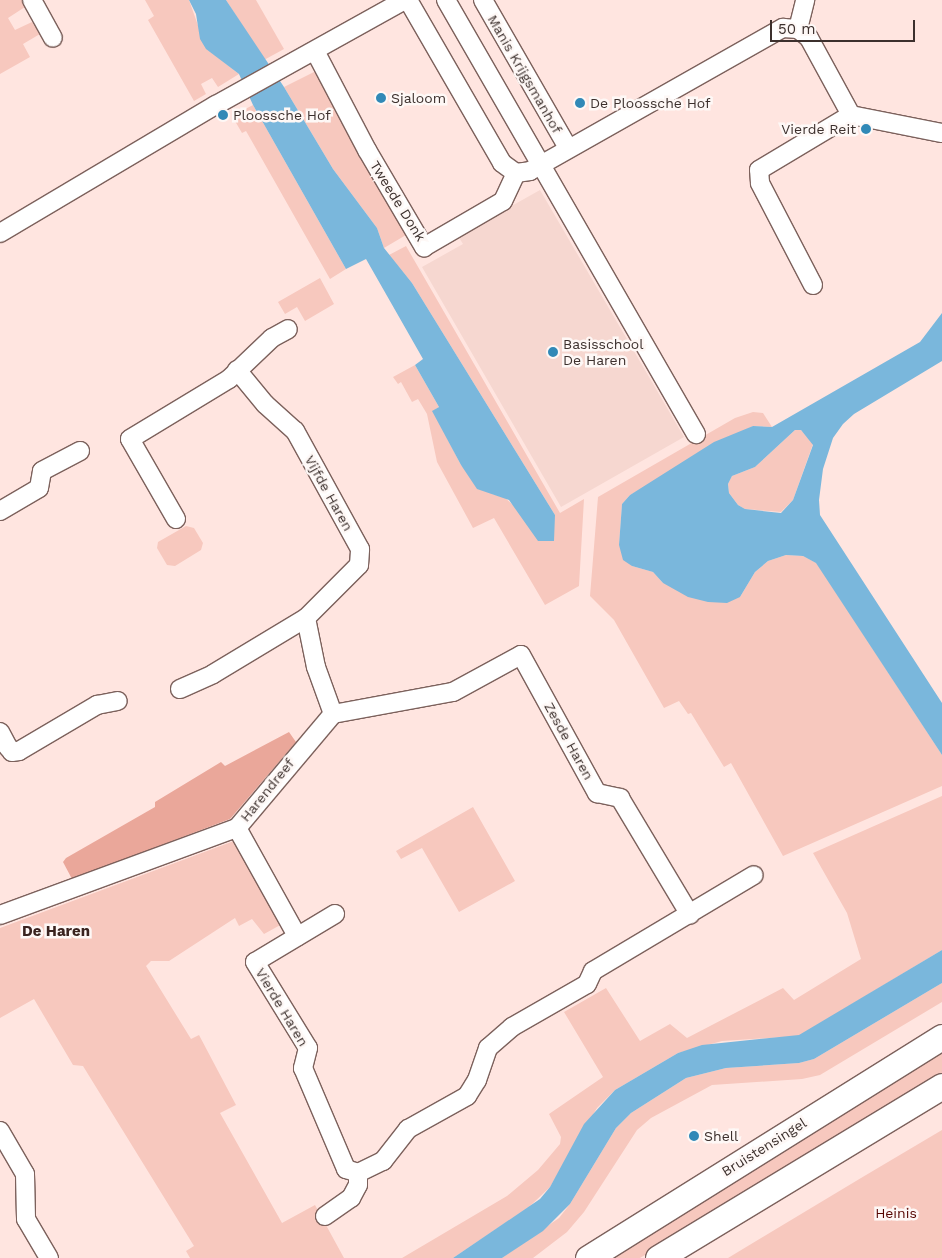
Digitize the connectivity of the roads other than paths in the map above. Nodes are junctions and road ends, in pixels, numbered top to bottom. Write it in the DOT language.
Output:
graph roads {
  1 [pos="32,0"];
  2 [pos="404,0"];
  3 [pos="408,0"];
  4 [pos="446,0"];
  5 [pos="483,0"];
  6 [pos="806,0"];
  7 [pos="798,29"];
  8 [pos="53,38"];
  9 [pos="315,51"];
  10 [pos="851,115"];
  11 [pos="942,133"];
  12 [pos="568,148"];
  13 [pos="541,164"];
  14 [pos="516,173"];
  15 [pos="0,233"];
  16 [pos="813,285"];
  17 [pos="288,329"];
  18 [pos="237,370"];
  19 [pos="696,434"];
  20 [pos="80,451"];
  21 [pos="0,511"];
  22 [pos="176,519"];
  23 [pos="306,618"];
  24 [pos="180,689"];
  25 [pos="118,701"];
  26 [pos="333,714"];
  27 [pos="0,732"];
  28 [pos="237,828"];
  29 [pos="754,875"];
  30 [pos="335,914"];
  31 [pos="0,915"];
  32 [pos="690,915"];
  33 [pos="297,936"];
  34 [pos="942,1037"];
  35 [pos="942,1086"];
  36 [pos="0,1131"];
  37 [pos="358,1173"];
  38 [pos="325,1216"];
  39 [pos="49,1258"];
  40 [pos="588,1258"];
  41 [pos="658,1258"];
  1 -- 8 [label="street"];
  2 -- 9 [label="street"];
  3 -- 14 [label="street"];
  4 -- 13 [label="street"];
  5 -- 12 [label="street, Manis Krijgsmanhof"];
  6 -- 7 [label="street"];
  7 -- 10 [label="street"];
  7 -- 12 [label="street"];
  9 -- 14 [label="street, Tweede Donk"];
  9 -- 15 [label="street"];
  10 -- 11 [label="street"];
  10 -- 16 [label="street"];
  12 -- 13 [label="street"];
  13 -- 14 [label="street"];
  13 -- 19 [label="street"];
  17 -- 18 [label="street"];
  18 -- 22 [label="street"];
  18 -- 23 [label="street, Vijfde Haren"];
  20 -- 21 [label="street"];
  23 -- 24 [label="street, Vijfde Haren"];
  23 -- 26 [label="street"];
  25 -- 27 [label="street"];
  26 -- 28 [label="street, Harendreef"];
  26 -- 32 [label="street, Zesde Haren"];
  28 -- 31 [label="street, Harendreef"];
  28 -- 33 [label="street"];
  29 -- 32 [label="street"];
  30 -- 33 [label="street, Vierde Haren"];
  32 -- 37 [label="street"];
  33 -- 37 [label="street, Vierde Haren"];
  34 -- 40 [label="main road, Bruistensingel"];
  35 -- 41 [label="main road"];
  36 -- 39 [label="street"];
  37 -- 38 [label="street"];
}
